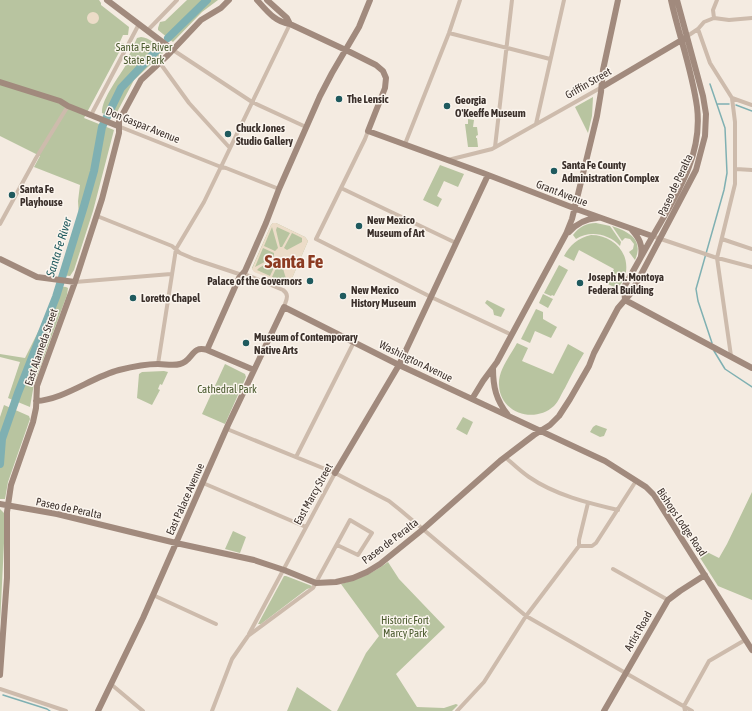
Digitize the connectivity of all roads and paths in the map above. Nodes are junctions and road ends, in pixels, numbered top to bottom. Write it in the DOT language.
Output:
graph roads {
  1 [pos="107,0"];
  2 [pos="177,0"];
  3 [pos="229,0"];
  4 [pos="258,0"];
  5 [pos="267,0"];
  6 [pos="370,0"];
  7 [pos="460,0"];
  8 [pos="512,0"];
  9 [pos="564,0"];
  10 [pos="618,0"];
  11 [pos="670,0"];
  12 [pos="677,0"];
  13 [pos="717,0"];
  14 [pos="714,18"];
  15 [pos="752,18"];
  16 [pos="139,24"];
  17 [pos="290,24"];
  18 [pos="148,30"];
  19 [pos="698,30"];
  20 [pos="449,33"];
  21 [pos="684,38"];
  22 [pos="507,48"];
  23 [pos="173,50"];
  24 [pos="345,51"];
  25 [pos="550,60"];
  26 [pos="160,63"];
  27 [pos="0,82"];
  28 [pos="602,87"];
  29 [pos="693,88"];
  30 [pos="732,98"];
  31 [pos="252,102"];
  32 [pos="752,105"];
  33 [pos="68,106"];
  34 [pos="692,111"];
  35 [pos="91,116"];
  36 [pos="536,124"];
  37 [pos="115,125"];
  38 [pos="306,127"];
  39 [pos="368,131"];
  40 [pos="405,144"];
  41 [pos="229,147"];
  42 [pos="496,147"];
  43 [pos="448,160"];
  44 [pos="221,168"];
  45 [pos="736,169"];
  46 [pos="752,170"];
  47 [pos="488,175"];
  48 [pos="341,188"];
  49 [pos="279,189"];
  50 [pos="576,209"];
  51 [pos="96,216"];
  52 [pos="602,218"];
  53 [pos="0,224"];
  54 [pos="632,229"];
  55 [pos="566,234"];
  56 [pos="652,236"];
  57 [pos="660,238"];
  58 [pos="722,239"];
  59 [pos="456,243"];
  60 [pos="176,249"];
  61 [pos="752,249"];
  62 [pos="0,258"];
  63 [pos="716,258"];
  64 [pos="640,260"];
  65 [pos="752,267"];
  66 [pos="171,274"];
  67 [pos="242,274"];
  68 [pos="72,282"];
  69 [pos="431,297"];
  70 [pos="624,300"];
  71 [pos="284,307"];
  72 [pos="512,335"];
  73 [pos="354,342"];
  74 [pos="207,350"];
  75 [pos="731,356"];
  76 [pos="158,364"];
  77 [pos="399,364"];
  78 [pos="751,366"];
  79 [pos="493,368"];
  80 [pos="254,370"];
  81 [pos="472,399"];
  82 [pos="36,402"];
  83 [pos="509,416"];
  84 [pos="227,429"];
  85 [pos="541,431"];
  86 [pos="296,457"];
  87 [pos="505,457"];
  88 [pos="335,473"];
  89 [pos="636,481"];
  90 [pos="203,483"];
  91 [pos="588,503"];
  92 [pos="4,504"];
  93 [pos="618,510"];
  94 [pos="306,527"];
  95 [pos="422,530"];
  96 [pos="176,543"];
  97 [pos="337,545"];
  98 [pos="579,546"];
  99 [pos="613,569"];
  100 [pos="284,570"];
  101 [pos="705,575"];
  102 [pos="316,583"];
  103 [pos="153,595"];
  104 [pos="668,600"];
  105 [pos="526,616"];
  106 [pos="216,624"];
  107 [pos="248,636"];
  108 [pos="745,640"];
  109 [pos="752,650"];
  110 [pos="626,673"];
  111 [pos="0,675"];
  112 [pos="112,685"];
  113 [pos="0,689"];
  114 [pos="684,709"];
  115 [pos="214,710"];
  116 [pos="66,711"];
  117 [pos="98,711"];
  118 [pos="143,711"];
  119 [pos="457,711"];
  120 [pos="604,711"];
  121 [pos="692,711"];
  1 -- 16 [label="street"];
  2 -- 18 [label="street"];
  3 -- 23 [label="street, East Alameda Street"];
  4 -- 17 [label="street"];
  5 -- 17 [label="street"];
  6 -- 24 [label="street"];
  7 -- 20 [label="street"];
  8 -- 22 [label="street"];
  9 -- 25 [label="street"];
  10 -- 28 [label="street"];
  11 -- 21 [label="street, Paseo de Peralta"];
  12 -- 21 [label="street, Paseo de Peralta"];
  13 -- 14 [label="street"];
  14 -- 15 [label="street"];
  14 -- 19 [label="street, Griffin Street"];
  16 -- 18 [label="street"];
  16 -- 35 [label="street"];
  17 -- 24 [label="street"];
  17 -- 31 [label="street"];
  18 -- 23 [label="street"];
  19 -- 21 [label="street, Griffin Street"];
  19 -- 30 [label="street"];
  20 -- 22 [label="street"];
  20 -- 40 [label="street"];
  21 -- 28 [label="street, Griffin Street"];
  21 -- 29 [label="street, Paseo de Peralta"];
  21 -- 57 [label="street, Paseo de Peralta"];
  22 -- 25 [label="street"];
  22 -- 42 [label="street"];
  23 -- 26 [label="street, East Alameda Street"];
  23 -- 31 [label="street"];
  24 -- 38 [label="street"];
  24 -- 39 [label="street"];
  25 -- 36 [label="street"];
  26 -- 37 [label="street, East Alameda Street"];
  26 -- 41 [label="street"];
  27 -- 33 [label="street, Don Gaspar Avenue"];
  28 -- 36 [label="street, Griffin Street"];
  28 -- 50 [label="street"];
  29 -- 34 [label="street"];
  29 -- 56 [label="street, Paseo de Peralta"];
  30 -- 32 [label="street"];
  30 -- 45 [label="street"];
  31 -- 38 [label="street"];
  31 -- 41 [label="street"];
  33 -- 35 [label="street, Don Gaspar Avenue"];
  33 -- 53 [label="street"];
  35 -- 37 [label="street, Don Gaspar Avenue"];
  36 -- 42 [label="street, Griffin Street"];
  37 -- 44 [label="street, Don Gaspar Avenue"];
  37 -- 51 [label="street, East Alameda Street"];
  38 -- 49 [label="street"];
  39 -- 40 [label="street, Grant Avenue"];
  39 -- 48 [label="street"];
  40 -- 43 [label="street, Grant Avenue"];
  41 -- 44 [label="street"];
  42 -- 43 [label="street, Griffin Street"];
  43 -- 47 [label="street, Grant Avenue"];
  44 -- 49 [label="street, Don Gaspar Avenue"];
  44 -- 60 [label="street"];
  45 -- 46 [label="street"];
  45 -- 58 [label="street"];
  47 -- 50 [label="street, Grant Avenue"];
  47 -- 59 [label="street, East Marcy Street"];
  48 -- 59 [label="street"];
  48 -- 69 [label="street"];
  49 -- 67 [label="street"];
  50 -- 52 [label="street, Grant Avenue"];
  50 -- 55 [label="street"];
  51 -- 60 [label="street"];
  51 -- 68 [label="street, East Alameda Street"];
  52 -- 54 [label="street, Grant Avenue"];
  52 -- 55 [label="street"];
  54 -- 56 [label="street, Grant Avenue"];
  54 -- 64 [label="street"];
  55 -- 72 [label="street"];
  56 -- 57 [label="street, Grant Avenue"];
  56 -- 64 [label="street, Paseo de Peralta"];
  57 -- 63 [label="street, Grant Avenue"];
  57 -- 70 [label="street, Paseo de Peralta"];
  58 -- 61 [label="street"];
  58 -- 63 [label="street"];
  59 -- 69 [label="street, East Marcy Street"];
  60 -- 66 [label="street"];
  60 -- 67 [label="street"];
  62 -- 68 [label="street"];
  63 -- 65 [label="street, Grant Avenue"];
  63 -- 75 [label="street"];
  64 -- 70 [label="street, Paseo de Peralta"];
  66 -- 68 [label="street"];
  66 -- 76 [label="street"];
  67 -- 71 [label="street, East Palace Avenue"];
  67 -- 74 [label="street"];
  68 -- 82 [label="street, East Alameda Street"];
  69 -- 72 [label="street"];
  69 -- 77 [label="street, East Marcy Street"];
  70 -- 75 [label="street"];
  70 -- 85 [label="street, Paseo de Peralta"];
  71 -- 73 [label="street, Washington Avenue"];
  71 -- 80 [label="street, East Palace Avenue"];
  72 -- 79 [label="street"];
  73 -- 77 [label="street, Washington Avenue"];
  73 -- 86 [label="street"];
  74 -- 76 [label="street"];
  74 -- 80 [label="street"];
  75 -- 78 [label="street"];
  76 -- 82 [label="street"];
  77 -- 81 [label="street, Washington Avenue"];
  77 -- 88 [label="street, East Marcy Street"];
  79 -- 81 [label="street"];
  79 -- 83 [label="street"];
  80 -- 84 [label="street, East Palace Avenue"];
  81 -- 83 [label="street, Washington Avenue"];
  82 -- 92 [label="street, East Alameda Street"];
  83 -- 85 [label="street, Washington Avenue"];
  84 -- 86 [label="street"];
  84 -- 90 [label="street, East Palace Avenue"];
  85 -- 87 [label="street, Paseo de Peralta"];
  85 -- 89 [label="street, Bishops Lodge Road"];
  86 -- 88 [label="street"];
  87 -- 91 [label="street"];
  87 -- 95 [label="street, Paseo de Peralta"];
  88 -- 94 [label="street, East Marcy Street"];
  88 -- 95 [label="street"];
  89 -- 93 [label="street"];
  89 -- 101 [label="street, Bishops Lodge Road"];
  90 -- 94 [label="street"];
  90 -- 96 [label="street, East Palace Avenue"];
  91 -- 93 [label="street"];
  91 -- 98 [label="street"];
  92 -- 96 [label="street, Paseo de Peralta"];
  92 -- 111 [label="street, East Alameda Street"];
  93 -- 98 [label="street"];
  94 -- 100 [label="street, East Marcy Street"];
  95 -- 102 [label="street, Paseo de Peralta"];
  95 -- 105 [label="street"];
  96 -- 100 [label="street, Paseo de Peralta"];
  96 -- 103 [label="street, East Palace Avenue"];
  97 -- 97 [label="street"];
  97 -- 102 [label="street"];
  98 -- 105 [label="street"];
  99 -- 104 [label="street"];
  100 -- 102 [label="street, Paseo de Peralta"];
  100 -- 107 [label="street, East Marcy Street"];
  101 -- 104 [label="street, Artist Road"];
  101 -- 108 [label="street, Bishops Lodge Road"];
  102 -- 107 [label="street"];
  103 -- 106 [label="street"];
  103 -- 112 [label="street, East Palace Avenue"];
  104 -- 110 [label="street, Artist Road"];
  105 -- 110 [label="street"];
  105 -- 119 [label="street"];
  107 -- 115 [label="street"];
  108 -- 109 [label="street, Bishops Lodge Road"];
  108 -- 114 [label="street"];
  110 -- 114 [label="street"];
  110 -- 120 [label="street, Artist Road"];
  112 -- 117 [label="street, East Palace Avenue"];
  112 -- 118 [label="street"];
  113 -- 116 [label="street"];
  114 -- 121 [label="street"];
}
